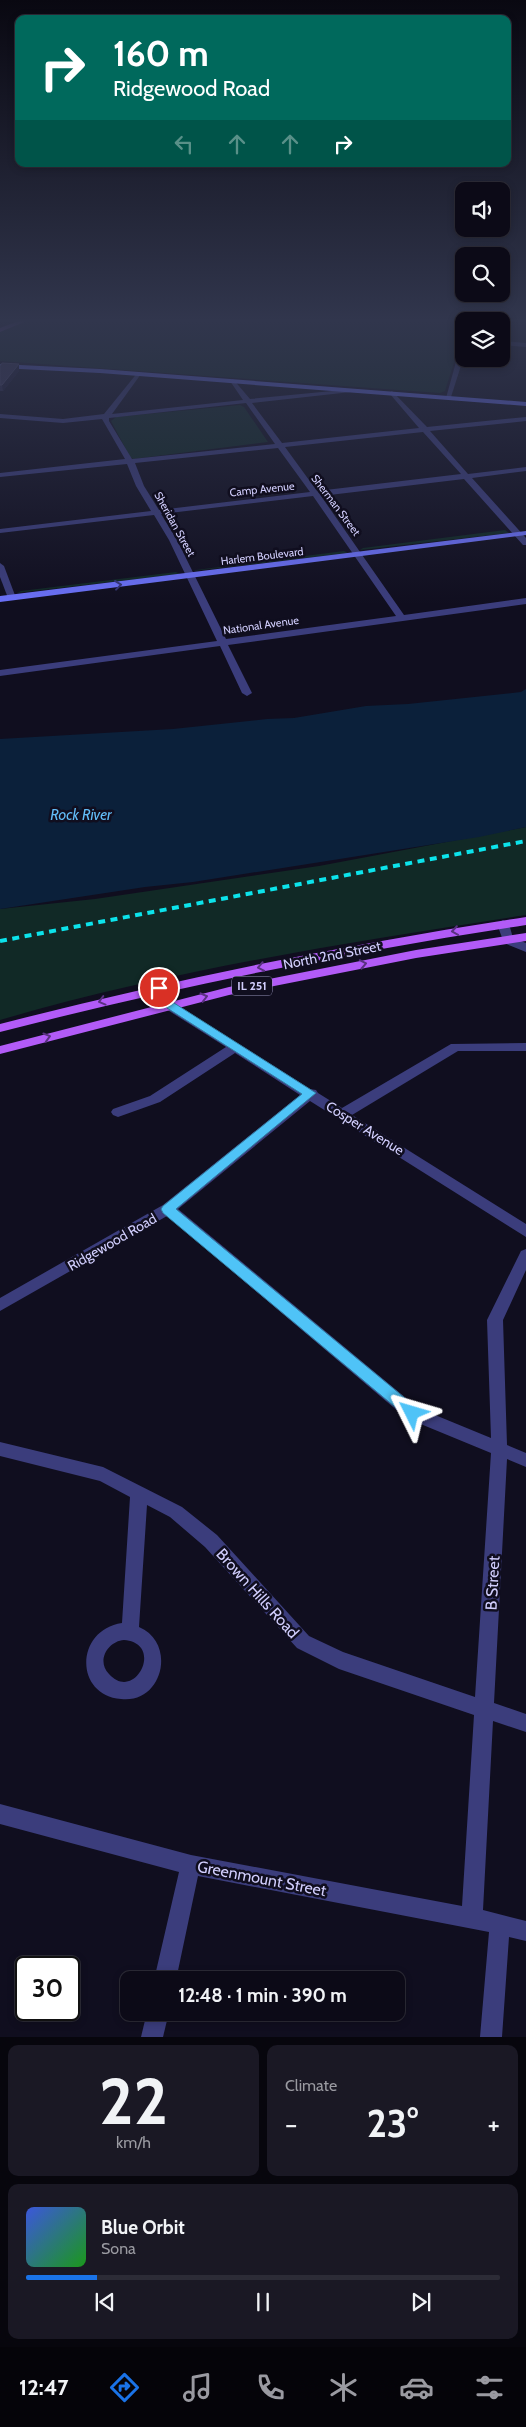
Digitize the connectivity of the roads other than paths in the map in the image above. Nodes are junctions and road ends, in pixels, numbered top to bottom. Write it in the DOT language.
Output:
graph roads {
  1 [pos="123,415"];
  2 [pos="256,415"];
  3 [pos="411,415"];
  4 [pos="0,416"];
  5 [pos="106,417"];
  6 [pos="526,419"];
  7 [pos="424,430"];
  8 [pos="278,445"];
  9 [pos="130,461"];
  10 [pos="0,467"];
  11 [pos="526,469"];
  12 [pos="38,470"];
  13 [pos="0,475"];
  14 [pos="466,477"];
  15 [pos="314,495"];
  16 [pos="156,512"];
  17 [pos="526,526"];
  18 [pos="512,527"];
  19 [pos="0,531"];
  20 [pos="522,534"];
  21 [pos="526,543"];
  22 [pos="356,551"];
  23 [pos="0,566"];
  24 [pos="188,572"];
  25 [pos="7,593"];
  26 [pos="0,599"];
  27 [pos="526,601"];
  28 [pos="402,618"];
  29 [pos="222,642"];
  30 [pos="0,673"];
  31 [pos="247,693"];
  32 [pos="526,921"];
  33 [pos="503,924"];
  34 [pos="526,937"];
  35 [pos="508,940"];
  36 [pos="526,948"];
  37 [pos="159,988"];
  38 [pos="170,1006"];
  39 [pos="0,1028"];
  40 [pos="236,1047"];
  41 [pos="526,1047"];
  42 [pos="0,1050"];
  43 [pos="310,1093"];
  44 [pos="118,1112"];
  45 [pos="343,1114"];
  46 [pos="168,1209"];
  47 [pos="526,1231"];
  48 [pos="526,1255"];
  49 [pos="0,1305"];
  50 [pos="0,1449"];
  51 [pos="499,1449"];
  52 [pos="526,1460"];
  53 [pos="139,1493"];
  54 [pos="130,1632"];
  55 [pos="485,1709"];
  56 [pos="526,1723"];
  57 [pos="0,1814"];
  58 [pos="191,1865"];
  59 [pos="472,1918"];
  60 [pos="500,1926"];
  61 [pos="526,1931"];
  62 [pos="167,1971"];
  63 [pos="156,2021"];
  64 [pos="152,2037"];
  65 [pos="491,2037"];
  1 -- 5 [label="street"];
  2 -- 8 [label="street, Sherman Street"];
  3 -- 7 [label="street"];
  4 -- 5 [label="street"];
  5 -- 9 [label="street, Sheridan Street"];
  6 -- 7 [label="street"];
  7 -- 8 [label="street"];
  7 -- 14 [label="street"];
  8 -- 9 [label="street"];
  8 -- 15 [label="street, Sherman Street"];
  9 -- 12 [label="street"];
  9 -- 16 [label="street, Sheridan Street"];
  10 -- 12 [label="street"];
  11 -- 14 [label="street, Camp Avenue"];
  12 -- 13 [label="street"];
  14 -- 15 [label="street, Camp Avenue"];
  14 -- 18 [label="street"];
  15 -- 16 [label="street, Camp Avenue"];
  15 -- 22 [label="street, Sherman Street"];
  16 -- 19 [label="street, Camp Avenue"];
  16 -- 24 [label="street, Sheridan Street"];
  17 -- 18 [label="street, Harlem Boulevard"];
  18 -- 20 [label="street"];
  18 -- 22 [label="street, Harlem Boulevard"];
  20 -- 21 [label="street"];
  20 -- 22 [label="street, Harlem Boulevard"];
  22 -- 24 [label="street, Harlem Boulevard"];
  22 -- 28 [label="street, Sherman Street"];
  23 -- 25 [label="street"];
  24 -- 25 [label="street, Harlem Boulevard"];
  24 -- 29 [label="street, Sheridan Street"];
  25 -- 26 [label="street, Harlem Boulevard"];
  27 -- 28 [label="street, National Avenue"];
  28 -- 29 [label="street, National Avenue"];
  29 -- 30 [label="street, National Avenue"];
  29 -- 31 [label="street, Sheridan Street"];
  32 -- 33 [label="main road, North 2nd Street / IL 251"];
  33 -- 35 [label="street"];
  33 -- 37 [label="main road, North 2nd Street / IL 251, one-way"];
  34 -- 35 [label="main road, North 2nd Street / IL 251"];
  35 -- 36 [label="street"];
  38 -- 35 [label="main road, North 2nd Street / IL 251, one-way"];
  37 -- 38 [label="street, Cosper Avenue"];
  37 -- 39 [label="main road, North 2nd Street / IL 251, one-way"];
  38 -- 40 [label="street, Cosper Avenue"];
  42 -- 38 [label="main road, North 2nd Street / IL 251, one-way"];
  40 -- 43 [label="street, Cosper Avenue"];
  40 -- 44 [label="street"];
  41 -- 45 [label="street"];
  43 -- 45 [label="street, Cosper Avenue"];
  43 -- 46 [label="street, Ridgewood Road"];
  45 -- 47 [label="street, Cosper Avenue"];
  46 -- 49 [label="street, Ridgewood Road"];
  46 -- 51 [label="street"];
  48 -- 51 [label="street, B Street"];
  50 -- 53 [label="street, Brown Hills Road"];
  51 -- 52 [label="street"];
  51 -- 55 [label="street, B Street"];
  53 -- 54 [label="street"];
  53 -- 55 [label="street, Brown Hills Road"];
  55 -- 56 [label="street, Brown Hills Road"];
  55 -- 59 [label="street, B Street"];
  57 -- 58 [label="street, Greenmount Street"];
  58 -- 59 [label="street, Greenmount Street"];
  58 -- 62 [label="street"];
  59 -- 60 [label="street, Greenmount Street"];
  60 -- 61 [label="street, Greenmount Street"];
  60 -- 65 [label="street"];
  63 -- 64 [label="street"];
}
